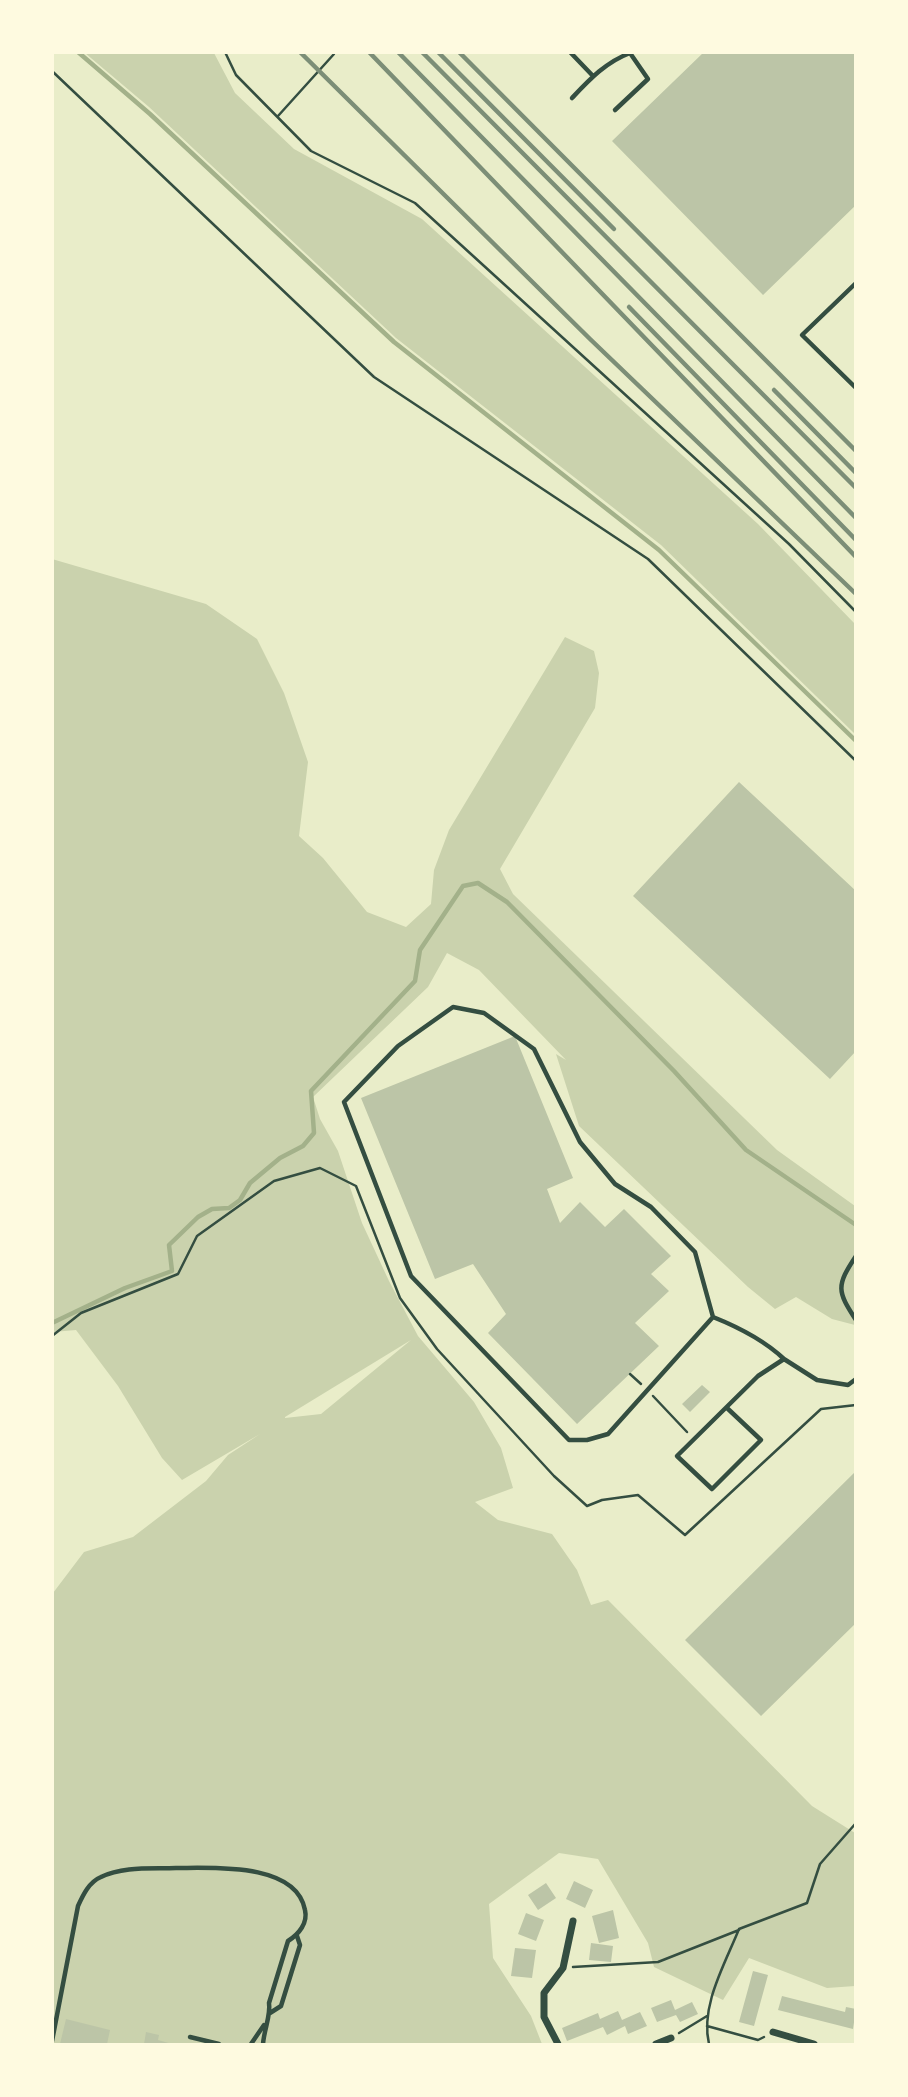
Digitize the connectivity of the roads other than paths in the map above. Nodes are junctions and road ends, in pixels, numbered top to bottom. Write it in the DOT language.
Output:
graph roads {
  1 [pos="569,52"];
  2 [pos="630,53"];
  3 [pos="593,76"];
  4 [pos="572,97"];
  5 [pos="615,110"];
  6 [pos="856,283"];
  7 [pos="856,388"];
  8 [pos="856,1256"];
  9 [pos="713,1317"];
  10 [pos="856,1320"];
  11 [pos="784,1359"];
  12 [pos="856,1379"];
  13 [pos="727,1408"];
  14 [pos="573,1921"];
  15 [pos="297,1936"];
  16 [pos="270,2013"];
  17 [pos="265,2024"];
  18 [pos="773,2032"];
  19 [pos="190,2037"];
  20 [pos="671,2038"];
  21 [pos="52,2041"];
  22 [pos="219,2045"];
  23 [pos="251,2045"];
  24 [pos="262,2045"];
  25 [pos="558,2045"];
  26 [pos="656,2045"];
  27 [pos="814,2045"];
  1 -- 3 [label="lane"];
  2 -- 3 [label="lane"];
  2 -- 5 [label="lane"];
  3 -- 4 [label="lane"];
  6 -- 7 [label="lane"];
  8 -- 10 [label="lane"];
  9 -- 9 [label="lane"];
  9 -- 11 [label="lane"];
  11 -- 12 [label="lane"];
  11 -- 13 [label="lane"];
  13 -- 13 [label="lane"];
  14 -- 25 [label="street"];
  15 -- 16 [label="lane"];
  15 -- 16 [label="lane"];
  15 -- 21 [label="lane"];
  16 -- 17 [label="lane"];
  17 -- 23 [label="lane"];
  17 -- 24 [label="lane"];
  18 -- 27 [label="street"];
  19 -- 22 [label="lane"];
  20 -- 26 [label="street"];
}
